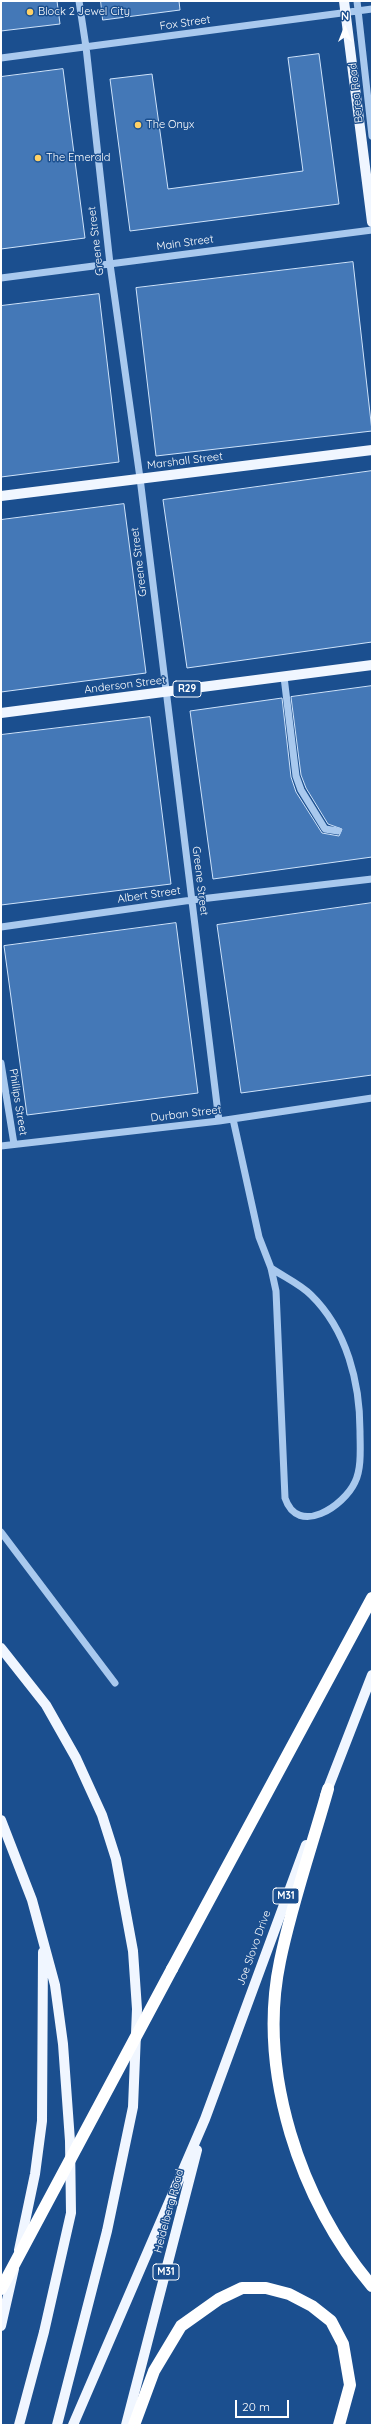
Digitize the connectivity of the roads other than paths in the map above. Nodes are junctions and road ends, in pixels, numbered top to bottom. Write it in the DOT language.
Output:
graph roads {
  1 [pos="79,1"];
  2 [pos="344,1"];
  3 [pos="357,1"];
  4 [pos="372,9"];
  5 [pos="358,11"];
  6 [pos="86,47"];
  7 [pos="1,58"];
  8 [pos="372,136"];
  9 [pos="372,222"];
  10 [pos="372,230"];
  11 [pos="110,264"];
  12 [pos="1,278"];
  13 [pos="372,450"];
  14 [pos="140,478"];
  15 [pos="1,496"];
  16 [pos="372,665"];
  17 [pos="284,677"];
  18 [pos="166,692"];
  19 [pos="1,713"];
  20 [pos="338,831"];
  21 [pos="372,879"];
  22 [pos="192,900"];
  23 [pos="1,928"];
  24 [pos="1,1063"];
  25 [pos="372,1098"];
  26 [pos="233,1119"];
  27 [pos="219,1121"];
  28 [pos="14,1144"];
  29 [pos="1,1146"];
  30 [pos="271,1268"];
  31 [pos="1,1532"];
  32 [pos="372,1598"];
  33 [pos="1,1648"];
  34 [pos="372,1675"];
  35 [pos="115,1683"];
  36 [pos="328,1789"];
  37 [pos="1,1820"];
  38 [pos="43,1938"];
  39 [pos="205,2119"];
  40 [pos="372,2286"];
  41 [pos="1,2289"];
  42 [pos="1,2326"];
  43 [pos="19,2425"];
  44 [pos="57,2425"];
  45 [pos="73,2425"];
  46 [pos="126,2425"];
  47 [pos="134,2425"];
  48 [pos="339,2425"];
  1 -- 6 [label="street, Greene Street"];
  2 -- 9 [label="main road, bridge"];
  3 -- 5 [label="street, Berea Road"];
  4 -- 5 [label="street, Fox Street"];
  5 -- 6 [label="street, Fox Street"];
  5 -- 8 [label="street, Berea Road"];
  6 -- 7 [label="street, Fox Street"];
  6 -- 11 [label="street, Greene Street"];
  10 -- 11 [label="street, Main Street"];
  11 -- 12 [label="street, Main Street"];
  11 -- 14 [label="street, Greene Street"];
  13 -- 14 [label="main road, Marshall Street"];
  14 -- 15 [label="main road, Marshall Street"];
  14 -- 18 [label="street, Greene Street"];
  16 -- 17 [label="main road, Anderson Street / R29"];
  17 -- 18 [label="main road, Anderson Street / R29"];
  17 -- 20 [label="street"];
  18 -- 19 [label="main road, Anderson Street / R29"];
  18 -- 22 [label="street, Greene Street"];
  21 -- 22 [label="street, Albert Street"];
  22 -- 23 [label="street, Albert Street"];
  22 -- 27 [label="street, Greene Street"];
  24 -- 28 [label="street, Phillips Street"];
  25 -- 26 [label="street, Durban Street"];
  26 -- 27 [label="street, Durban Street"];
  26 -- 30 [label="street"];
  27 -- 28 [label="street, Durban Street"];
  28 -- 29 [label="street, Durban Street"];
  30 -- 30 [label="street"];
  31 -- 35 [label="street"];
  32 -- 41 [label="highway, bridge"];
  33 -- 44 [label="main road"];
  34 -- 36 [label="main road, Joe Slovo Drive / M31"];
  36 -- 39 [label="main road, Joe Slovo Drive / M31"];
  36 -- 40 [label="highway"];
  37 -- 38 [label="main road"];
  38 -- 42 [label="main road"];
  38 -- 43 [label="main road"];
  39 -- 45 [label="main road"];
  39 -- 46 [label="main road, Heidelberg Road / M31"];
  47 -- 48 [label="highway"];
}
